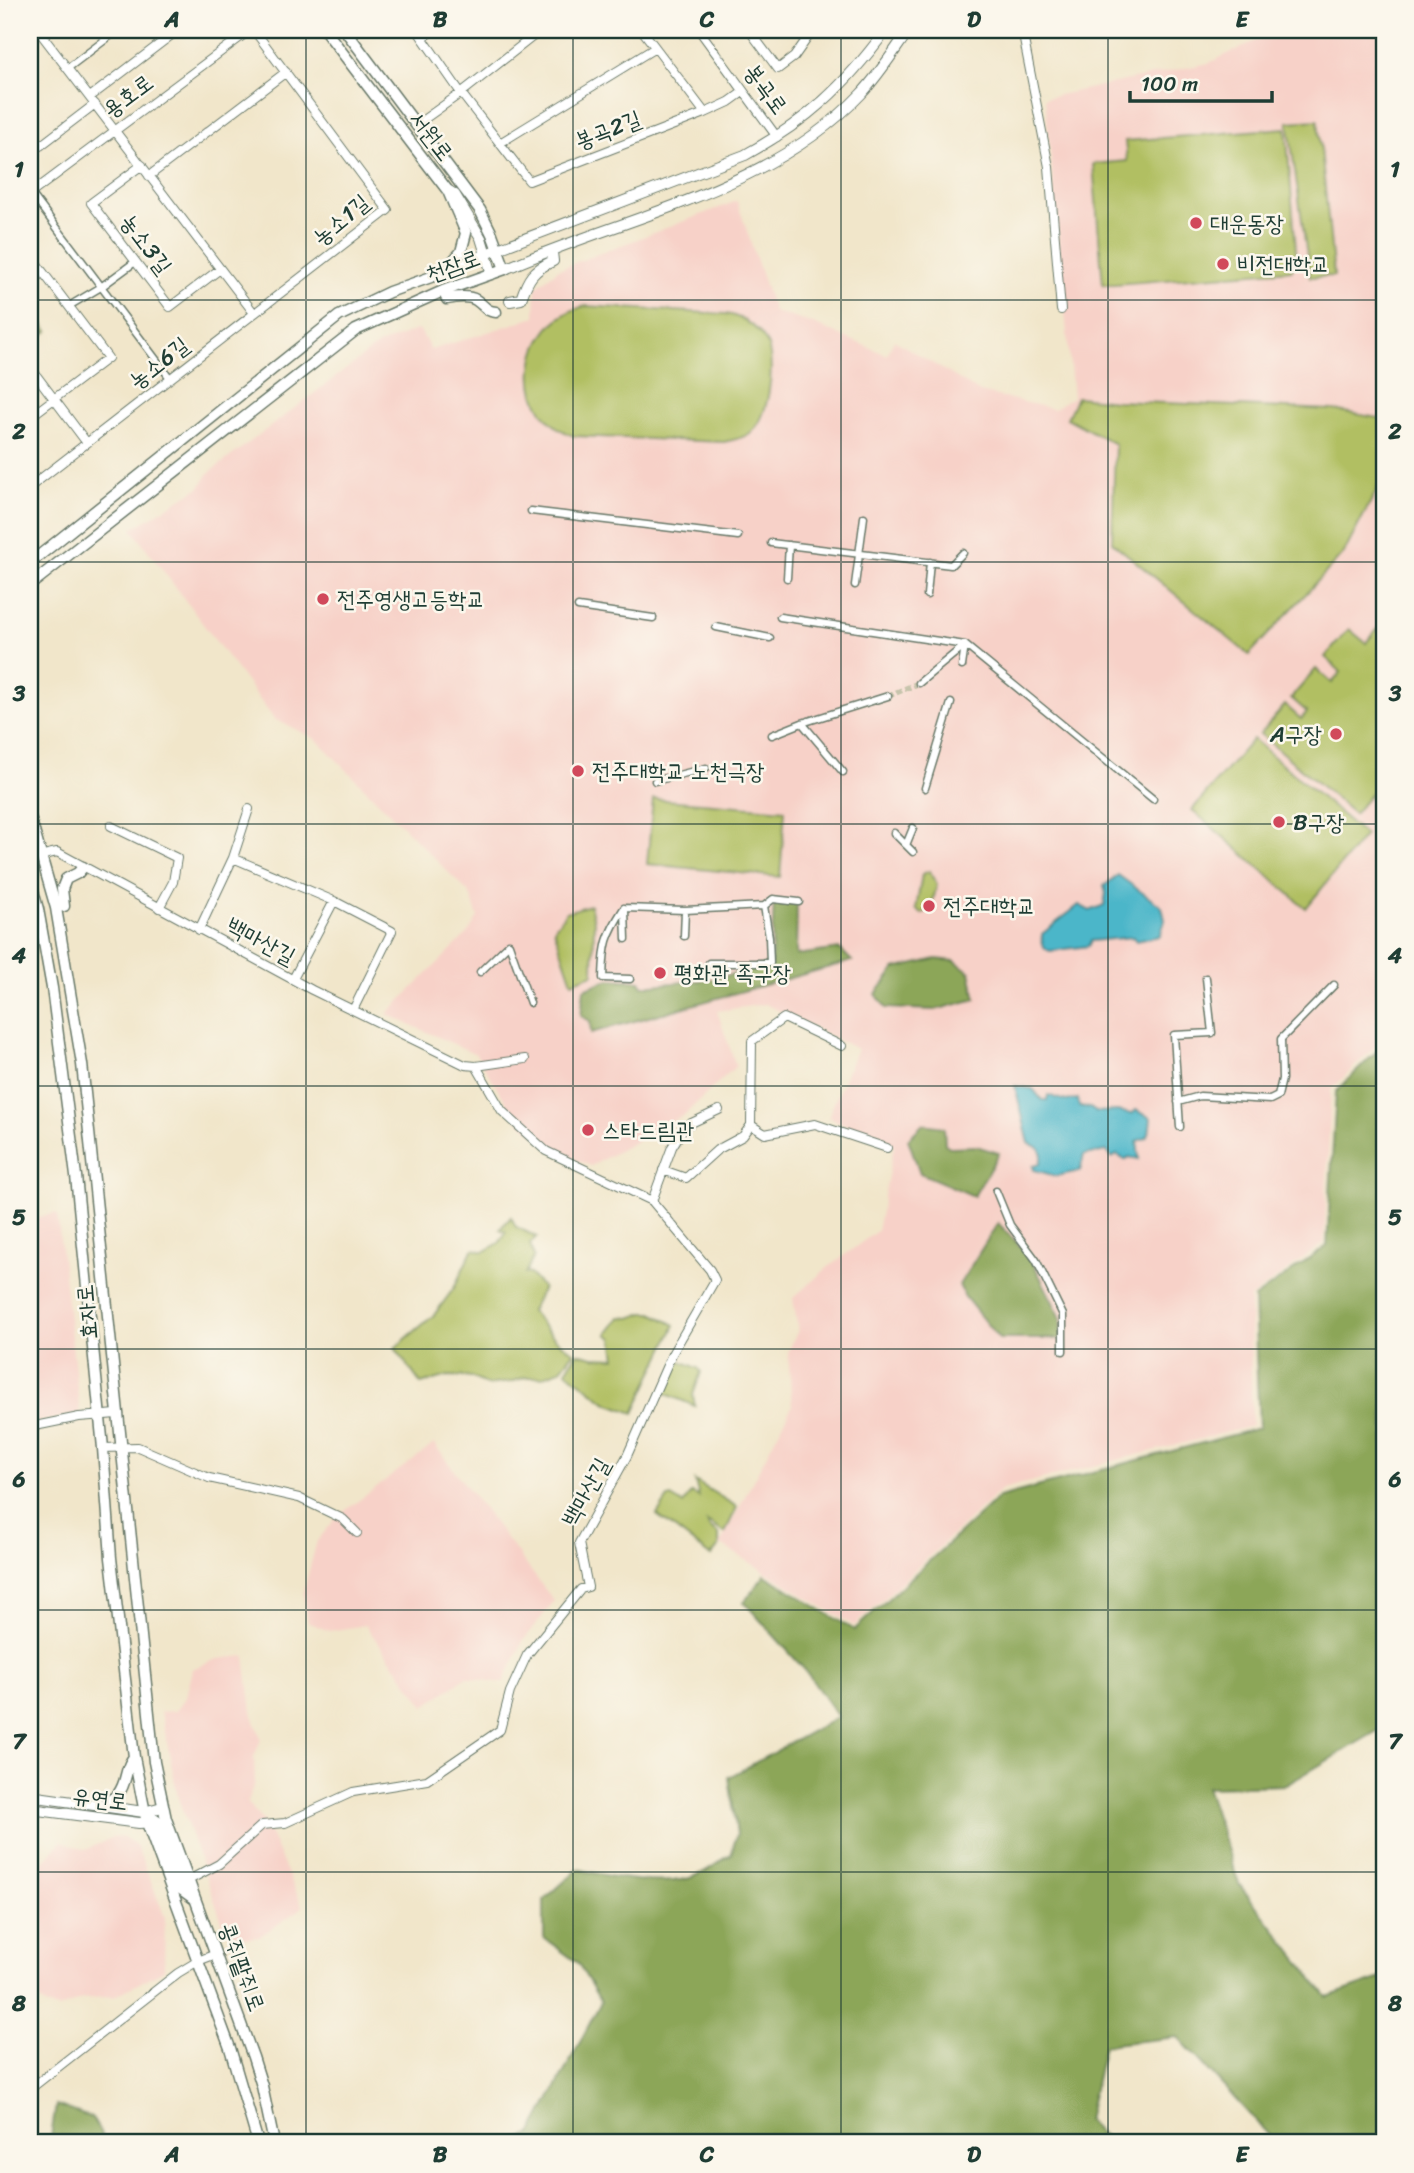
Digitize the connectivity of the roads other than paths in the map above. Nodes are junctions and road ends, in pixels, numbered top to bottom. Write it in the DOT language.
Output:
graph roads {
  1 [pos="118,30"];
  2 [pos="178,30"];
  3 [pos="252,30"];
  4 [pos="325,30"];
  5 [pos="345,30"];
  6 [pos="417,30"];
  7 [pos="432,30"];
  8 [pos="642,30"];
  9 [pos="699,30"];
  10 [pos="749,30"];
  11 [pos="813,30"];
  12 [pos="886,30"];
  13 [pos="909,30"];
  14 [pos="1022,30"];
  15 [pos="41,31"];
  16 [pos="538,32"];
  17 [pos="423,38"];
  18 [pos="656,48"];
  19 [pos="68,68"];
  20 [pos="286,72"];
  21 [pos="743,92"];
  22 [pos="461,93"];
  23 [pos="92,101"];
  24 [pos="705,113"];
  25 [pos="416,125"];
  26 [pos="114,131"];
  27 [pos="30,132"];
  28 [pos="777,137"];
  29 [pos="500,143"];
  30 [pos="142,165"];
  31 [pos="149,176"];
  32 [pos="448,191"];
  33 [pos="30,193"];
  34 [pos="498,249"];
  35 [pos="552,252"];
  36 [pos="486,254"];
  37 [pos="30,255"];
  38 [pos="135,262"];
  39 [pos="220,269"];
  40 [pos="505,270"];
  41 [pos="448,271"];
  42 [pos="492,274"];
  43 [pos="101,287"];
  44 [pos="443,291"];
  45 [pos="510,301"];
  46 [pos="69,306"];
  47 [pos="1071,309"];
  48 [pos="1061,310"];
  49 [pos="496,312"];
  50 [pos="254,313"];
  51 [pos="30,368"];
  52 [pos="170,378"];
  53 [pos="54,399"];
  54 [pos="30,417"];
  55 [pos="87,443"];
  56 [pos="30,487"];
  57 [pos="531,511"];
  58 [pos="864,517"];
  59 [pos="738,536"];
  60 [pos="771,543"];
  61 [pos="789,545"];
  62 [pos="859,552"];
  63 [pos="963,553"];
  64 [pos="930,562"];
  65 [pos="30,563"];
  66 [pos="787,578"];
  67 [pos="30,585"];
  68 [pos="855,585"];
  69 [pos="927,595"];
  70 [pos="578,607"];
  71 [pos="780,617"];
  72 [pos="653,618"];
  73 [pos="716,627"];
  74 [pos="770,638"];
  75 [pos="965,645"];
  76 [pos="962,666"];
  77 [pos="919,683"];
  78 [pos="888,696"];
  79 [pos="951,703"];
  80 [pos="802,723"];
  81 [pos="772,734"];
  82 [pos="706,768"];
  83 [pos="843,772"];
  84 [pos="656,781"];
  85 [pos="925,788"];
  86 [pos="1153,799"];
  87 [pos="249,809"];
  88 [pos="30,817"];
  89 [pos="111,826"];
  90 [pos="913,828"];
  91 [pos="894,833"];
  92 [pos="906,845"];
  93 [pos="913,852"];
  94 [pos="42,855"];
  95 [pos="30,858"];
  96 [pos="233,858"];
  97 [pos="83,867"];
  98 [pos="30,880"];
  99 [pos="334,901"];
  100 [pos="799,902"];
  101 [pos="764,906"];
  102 [pos="56,908"];
  103 [pos="159,908"];
  104 [pos="624,908"];
  105 [pos="685,910"];
  106 [pos="199,930"];
  107 [pos="684,936"];
  108 [pos="626,939"];
  109 [pos="709,963"];
  110 [pos="480,972"];
  111 [pos="1206,978"];
  112 [pos="293,979"];
  113 [pos="630,979"];
  114 [pos="1334,985"];
  115 [pos="530,1003"];
  116 [pos="353,1010"];
  117 [pos="842,1046"];
  118 [pos="525,1059"];
  119 [pos="476,1066"];
  120 [pos="1178,1102"];
  121 [pos="719,1110"];
  122 [pos="751,1125"];
  123 [pos="1180,1127"];
  124 [pos="887,1148"];
  125 [pos="663,1170"];
  126 [pos="996,1191"];
  127 [pos="652,1201"];
  128 [pos="1063,1351"];
  129 [pos="117,1414"];
  130 [pos="99,1415"];
  131 [pos="30,1427"];
  132 [pos="121,1446"];
  133 [pos="103,1448"];
  134 [pos="357,1533"];
  135 [pos="134,1757"];
  136 [pos="30,1796"];
  137 [pos="105,1805"];
  138 [pos="162,1807"];
  139 [pos="30,1810"];
  140 [pos="154,1819"];
  141 [pos="187,1881"];
  142 [pos="195,1899"];
  143 [pos="216,1954"];
  144 [pos="198,1961"];
  145 [pos="30,2089"];
  146 [pos="258,2143"];
  147 [pos="274,2143"];
  1 -- 19 [label="street"];
  2 -- 23 [label="street"];
  3 -- 20 [label="street, 농소1길"];
  3 -- 26 [label="street, 용호로"];
  4 -- 32 [label="main road, 서원로"];
  5 -- 25 [label="main road, 서원로"];
  6 -- 17 [label="street, 봉곡2길"];
  7 -- 17 [label="street"];
  8 -- 18 [label="street"];
  9 -- 21 [label="street, 봉곡로"];
  10 -- 11 [label="street"];
  12 -- 28 [label="street, 천잠로"];
  13 -- 35 [label="street, 천잠로"];
  14 -- 48 [label="street"];
  15 -- 19 [label="street, 농소3길"];
  16 -- 22 [label="street"];
  17 -- 22 [label="street, 봉곡2길"];
  18 -- 24 [label="street"];
  18 -- 29 [label="street, 봉곡2길"];
  19 -- 23 [label="street, 농소3길"];
  20 -- 31 [label="street"];
  20 -- 50 [label="street, 농소1길"];
  21 -- 24 [label="street, 봉곡2길"];
  21 -- 28 [label="street, 봉곡로"];
  22 -- 25 [label="street"];
  22 -- 29 [label="street, 봉곡2길"];
  23 -- 26 [label="street, 농소3길"];
  23 -- 27 [label="street"];
  24 -- 29 [label="street, 봉곡2길"];
  25 -- 34 [label="main road, 서원로"];
  26 -- 30 [label="street, 농소3길"];
  26 -- 33 [label="street, 용호로"];
  28 -- 34 [label="street, 천잠로"];
  30 -- 31 [label="street, 농소3길"];
  30 -- 38 [label="street, 농소3길"];
  31 -- 39 [label="street, 농소3길"];
  32 -- 36 [label="street, 서원로"];
  32 -- 41 [label="main road"];
  33 -- 43 [label="street"];
  34 -- 36 [label="street, 천잠로"];
  34 -- 40 [label="main road, 서원로"];
  35 -- 40 [label="street, 천잠로"];
  35 -- 45 [label="street"];
  36 -- 41 [label="street, 천잠로"];
  36 -- 42 [label="street, 서원로"];
  37 -- 46 [label="street"];
  38 -- 39 [label="street, 농소3길"];
  38 -- 43 [label="street"];
  39 -- 50 [label="street, 농소3길"];
  40 -- 42 [label="main road, 천잠로"];
  41 -- 65 [label="main road, 천잠로"];
  42 -- 44 [label="main road, 천잠로"];
  43 -- 46 [label="street"];
  43 -- 52 [label="street"];
  44 -- 49 [label="main road"];
  44 -- 67 [label="main road, 천잠로"];
  46 -- 53 [label="street, 농소6길"];
  47 -- 48 [label="street"];
  50 -- 52 [label="street, 농소6길"];
  51 -- 53 [label="street"];
  52 -- 55 [label="street, 농소6길"];
  53 -- 54 [label="street, 농소6길"];
  53 -- 55 [label="street"];
  55 -- 56 [label="street, 농소6길"];
  57 -- 59 [label="street"];
  58 -- 62 [label="street"];
  60 -- 61 [label="street"];
  61 -- 62 [label="street"];
  61 -- 66 [label="street"];
  62 -- 64 [label="street"];
  62 -- 68 [label="street"];
  63 -- 64 [label="street"];
  64 -- 69 [label="street"];
  70 -- 72 [label="street"];
  71 -- 75 [label="street"];
  73 -- 74 [label="street"];
  75 -- 76 [label="street"];
  75 -- 77 [label="street"];
  75 -- 86 [label="street"];
  78 -- 80 [label="street"];
  79 -- 85 [label="street"];
  80 -- 81 [label="street"];
  80 -- 83 [label="street"];
  82 -- 84 [label="street"];
  87 -- 96 [label="street"];
  88 -- 94 [label="main road, 효자로"];
  89 -- 103 [label="street"];
  90 -- 92 [label="street"];
  91 -- 92 [label="street"];
  92 -- 93 [label="street"];
  94 -- 95 [label="street, 백마산길"];
  94 -- 97 [label="street, 백마산길"];
  94 -- 102 [label="main road, 효자로"];
  96 -- 99 [label="street"];
  96 -- 106 [label="street"];
  97 -- 102 [label="main road"];
  97 -- 103 [label="street, 백마산길"];
  98 -- 130 [label="main road, 효자로"];
  99 -- 112 [label="street"];
  99 -- 116 [label="street"];
  100 -- 101 [label="street"];
  101 -- 105 [label="street"];
  101 -- 109 [label="street"];
  102 -- 129 [label="main road, 효자로"];
  103 -- 106 [label="street, 백마산길"];
  104 -- 105 [label="street"];
  104 -- 108 [label="street"];
  104 -- 113 [label="street"];
  105 -- 107 [label="street"];
  106 -- 112 [label="street, 백마산길"];
  110 -- 115 [label="street"];
  111 -- 120 [label="street"];
  112 -- 116 [label="street, 백마산길"];
  114 -- 120 [label="street"];
  116 -- 119 [label="street, 백마산길"];
  117 -- 122 [label="street"];
  118 -- 119 [label="street, 백마산길"];
  119 -- 127 [label="street, 백마산길"];
  120 -- 123 [label="street"];
  121 -- 125 [label="street"];
  122 -- 124 [label="street"];
  122 -- 125 [label="street"];
  125 -- 127 [label="street"];
  126 -- 128 [label="street"];
  127 -- 141 [label="street, 백마산길"];
  129 -- 130 [label="street"];
  129 -- 132 [label="main road, 효자로"];
  130 -- 131 [label="street"];
  130 -- 133 [label="main road, 효자로"];
  132 -- 133 [label="street"];
  132 -- 134 [label="street"];
  132 -- 138 [label="main road, 효자로"];
  133 -- 135 [label="main road, 효자로"];
  135 -- 137 [label="main road"];
  135 -- 140 [label="main road, 효자로"];
  136 -- 137 [label="street, 유연로"];
  137 -- 140 [label="street, 유연로"];
  138 -- 140 [label="main road, 콩쥐팥쥐로"];
  138 -- 140 [label="street, 유연로"];
  139 -- 140 [label="street, 유연로"];
  140 -- 141 [label="main road, 콩쥐팥쥐로"];
  140 -- 142 [label="main road"];
  140 -- 144 [label="main road, 콩쥐팥쥐로"];
  141 -- 142 [label="main road, 콩쥐팥쥐로"];
  142 -- 143 [label="main road, 콩쥐팥쥐로"];
  143 -- 144 [label="street"];
  143 -- 147 [label="main road, 콩쥐팥쥐로"];
  144 -- 145 [label="street"];
  144 -- 146 [label="main road, 콩쥐팥쥐로"];
}
